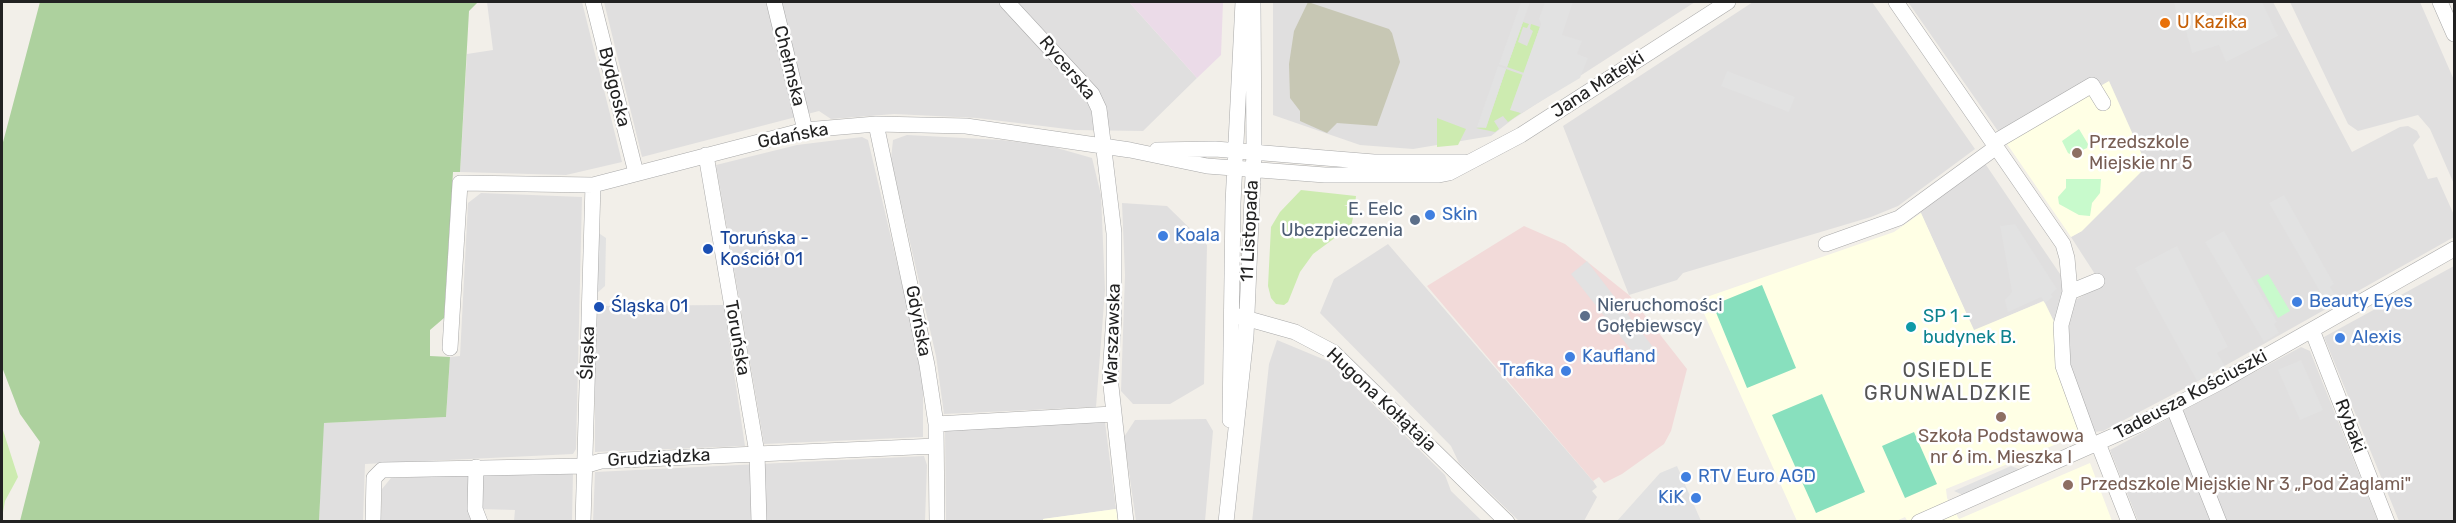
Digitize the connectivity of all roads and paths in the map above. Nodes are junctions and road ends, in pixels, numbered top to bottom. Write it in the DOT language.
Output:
graph roads {
  1 [pos="593,2"];
  2 [pos="774,2"];
  3 [pos="1007,2"];
  4 [pos="1243,2"];
  5 [pos="1253,2"];
  6 [pos="1728,2"];
  7 [pos="1896,2"];
  8 [pos="2440,2"];
  9 [pos="2454,31"];
  10 [pos="2103,103"];
  11 [pos="1237,121"];
  12 [pos="1254,122"];
  13 [pos="876,124"];
  14 [pos="805,130"];
  15 [pos="1104,146"];
  16 [pos="1994,146"];
  17 [pos="1208,149"];
  18 [pos="1130,150"];
  19 [pos="1236,151"];
  20 [pos="1254,152"];
  21 [pos="1282,154"];
  22 [pos="706,155"];
  23 [pos="1465,162"];
  24 [pos="1207,166"];
  25 [pos="1235,168"];
  26 [pos="1253,170"];
  27 [pos="1281,172"];
  28 [pos="636,173"];
  29 [pos="593,185"];
  30 [pos="1233,203"];
  31 [pos="1252,204"];
  32 [pos="1826,244"];
  33 [pos="2454,249"];
  34 [pos="2097,281"];
  35 [pos="2067,301"];
  36 [pos="1240,316"];
  37 [pos="2312,330"];
  38 [pos="450,348"];
  39 [pos="2173,406"];
  40 [pos="1113,414"];
  41 [pos="936,424"];
  42 [pos="2095,445"];
  43 [pos="936,446"];
  44 [pos="757,453"];
  45 [pos="584,466"];
  46 [pos="476,467"];
  47 [pos="373,522"];
  48 [pos="480,522"];
  49 [pos="583,522"];
  50 [pos="759,522"];
  51 [pos="937,522"];
  52 [pos="1126,522"];
  53 [pos="1226,522"];
  54 [pos="1507,522"];
  55 [pos="1919,522"];
  56 [pos="2128,522"];
  57 [pos="2219,522"];
  58 [pos="2387,522"];
  1 -- 28 [label="street, Bydgoska"];
  2 -- 14 [label="street, Chełmska"];
  3 -- 15 [label="street, Rycerska"];
  4 -- 11 [label="street, 11 Listopada"];
  5 -- 12 [label="street, 11 Listopada"];
  6 -- 23 [label="street, Jana Matejki"];
  7 -- 16 [label="street"];
  8 -- 9 [label="street"];
  10 -- 16 [label="street"];
  11 -- 17 [label="street"];
  11 -- 19 [label="street, 11 Listopada"];
  12 -- 20 [label="street, 11 Listopada"];
  12 -- 21 [label="street"];
  13 -- 14 [label="street, Gdańska"];
  13 -- 15 [label="street, Gdańska"];
  13 -- 41 [label="street, Gdyńska"];
  14 -- 22 [label="street, Gdańska"];
  15 -- 18 [label="street, Gdańska"];
  15 -- 40 [label="street, Warszawska"];
  16 -- 32 [label="street"];
  16 -- 35 [label="street"];
  17 -- 18 [label="street, Gdańska"];
  17 -- 19 [label="street, Gdańska"];
  18 -- 24 [label="street, Gdańska"];
  19 -- 20 [label="street, Jana Matejki"];
  19 -- 25 [label="street, 11 Listopada"];
  20 -- 21 [label="street, Jana Matejki"];
  20 -- 26 [label="street, 11 Listopada"];
  21 -- 23 [label="street, Jana Matejki"];
  22 -- 28 [label="street, Gdańska"];
  22 -- 44 [label="street, Toruńska"];
  23 -- 27 [label="street, Jana Matejki"];
  24 -- 25 [label="street, Gdańska"];
  24 -- 30 [label="street"];
  25 -- 26 [label="street, Gdańska"];
  25 -- 30 [label="street, 11 Listopada"];
  26 -- 27 [label="street, Jana Matejki"];
  26 -- 31 [label="street, 11 Listopada"];
  27 -- 31 [label="street"];
  28 -- 29 [label="street, Gdańska"];
  29 -- 38 [label="street, Gdańska"];
  29 -- 45 [label="street, Śląska"];
  30 -- 36 [label="street, 11 Listopada"];
  31 -- 36 [label="street, 11 Listopada"];
  33 -- 37 [label="street, Tadeusza Kościuszki"];
  34 -- 35 [label="street"];
  35 -- 42 [label="street"];
  36 -- 53 [label="street, 11 Listopada"];
  36 -- 54 [label="street, Hugona Kołłątaja"];
  37 -- 39 [label="street, Tadeusza Kościuszki"];
  37 -- 58 [label="street, Rybaki"];
  39 -- 42 [label="street, Tadeusza Kościuszki"];
  39 -- 57 [label="street"];
  40 -- 41 [label="street"];
  40 -- 52 [label="street, Warszawska"];
  41 -- 43 [label="street, Gdyńska"];
  42 -- 55 [label="street, Tadeusza Kościuszki"];
  42 -- 56 [label="street"];
  43 -- 44 [label="street, Grudziądzka"];
  43 -- 51 [label="street, Gdyńska"];
  44 -- 45 [label="street, Grudziądzka"];
  44 -- 50 [label="street, Toruńska"];
  45 -- 46 [label="street, Grudziądzka"];
  45 -- 49 [label="street, Śląska"];
  46 -- 47 [label="street, Grudziądzka"];
  46 -- 48 [label="street"];
}
